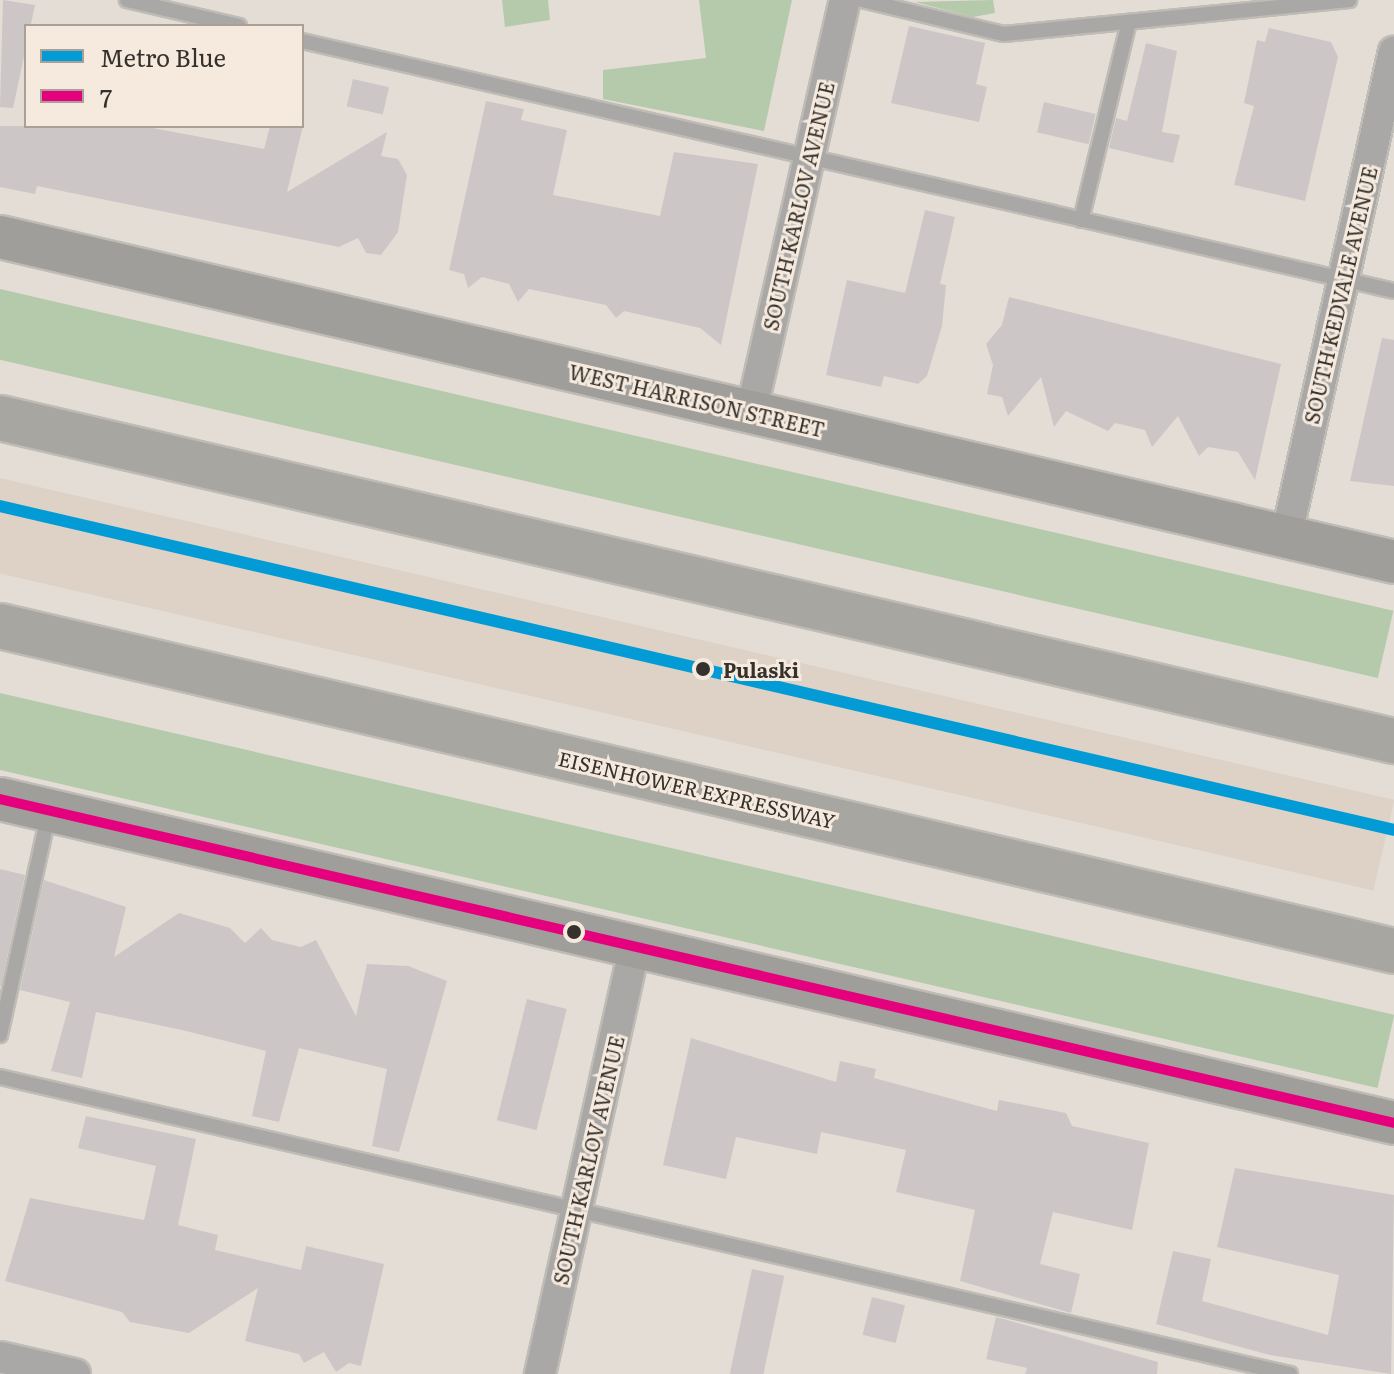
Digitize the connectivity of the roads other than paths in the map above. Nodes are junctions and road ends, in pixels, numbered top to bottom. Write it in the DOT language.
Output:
graph roads {
  1 [pos="127,0"];
  2 [pos="845,0"];
  3 [pos="862,0"];
  4 [pos="1349,0"];
  5 [pos="1129,22"];
  6 [pos="230,24"];
  7 [pos="304,41"];
  8 [pos="1394,52"];
  9 [pos="809,159"];
  10 [pos="1081,220"];
  11 [pos="0,237"];
  12 [pos="1344,279"];
  13 [pos="1394,291"];
  14 [pos="751,413"];
  15 [pos="0,418"];
  16 [pos="1286,538"];
  17 [pos="1394,562"];
  18 [pos="0,626"];
  19 [pos="1394,741"];
  20 [pos="0,799"];
  21 [pos="49,811"];
  22 [pos="635,946"];
  23 [pos="1394,951"];
  24 [pos="0,1035"];
  25 [pos="0,1077"];
  26 [pos="1394,1123"];
  27 [pos="577,1210"];
  28 [pos="0,1357"];
  29 [pos="75,1374"];
  30 [pos="540,1374"];
  31 [pos="1290,1374"];
  1 -- 6 [label="lane"];
  2 -- 9 [label="street, SOUTH KARLOV AVENUE"];
  3 -- 5 [label="lane"];
  4 -- 5 [label="lane"];
  5 -- 10 [label="lane"];
  7 -- 9 [label="lane"];
  8 -- 12 [label="street, SOUTH KEDVALE AVENUE"];
  9 -- 10 [label="lane"];
  9 -- 14 [label="street, SOUTH KARLOV AVENUE"];
  10 -- 12 [label="lane"];
  11 -- 14 [label="street, WEST HARRISON STREET"];
  12 -- 13 [label="lane"];
  12 -- 16 [label="street, SOUTH KEDVALE AVENUE"];
  14 -- 16 [label="street, WEST HARRISON STREET"];
  15 -- 19 [label="highway"];
  16 -- 17 [label="street, WEST HARRISON STREET"];
  18 -- 23 [label="highway, EISENHOWER EXPRESSWAY"];
  20 -- 21 [label="street"];
  21 -- 22 [label="street"];
  21 -- 24 [label="lane"];
  22 -- 26 [label="street"];
  22 -- 27 [label="street, SOUTH KARLOV AVENUE"];
  25 -- 27 [label="lane"];
  27 -- 30 [label="street, SOUTH KARLOV AVENUE"];
  27 -- 31 [label="lane"];
  28 -- 29 [label="street"];
}
